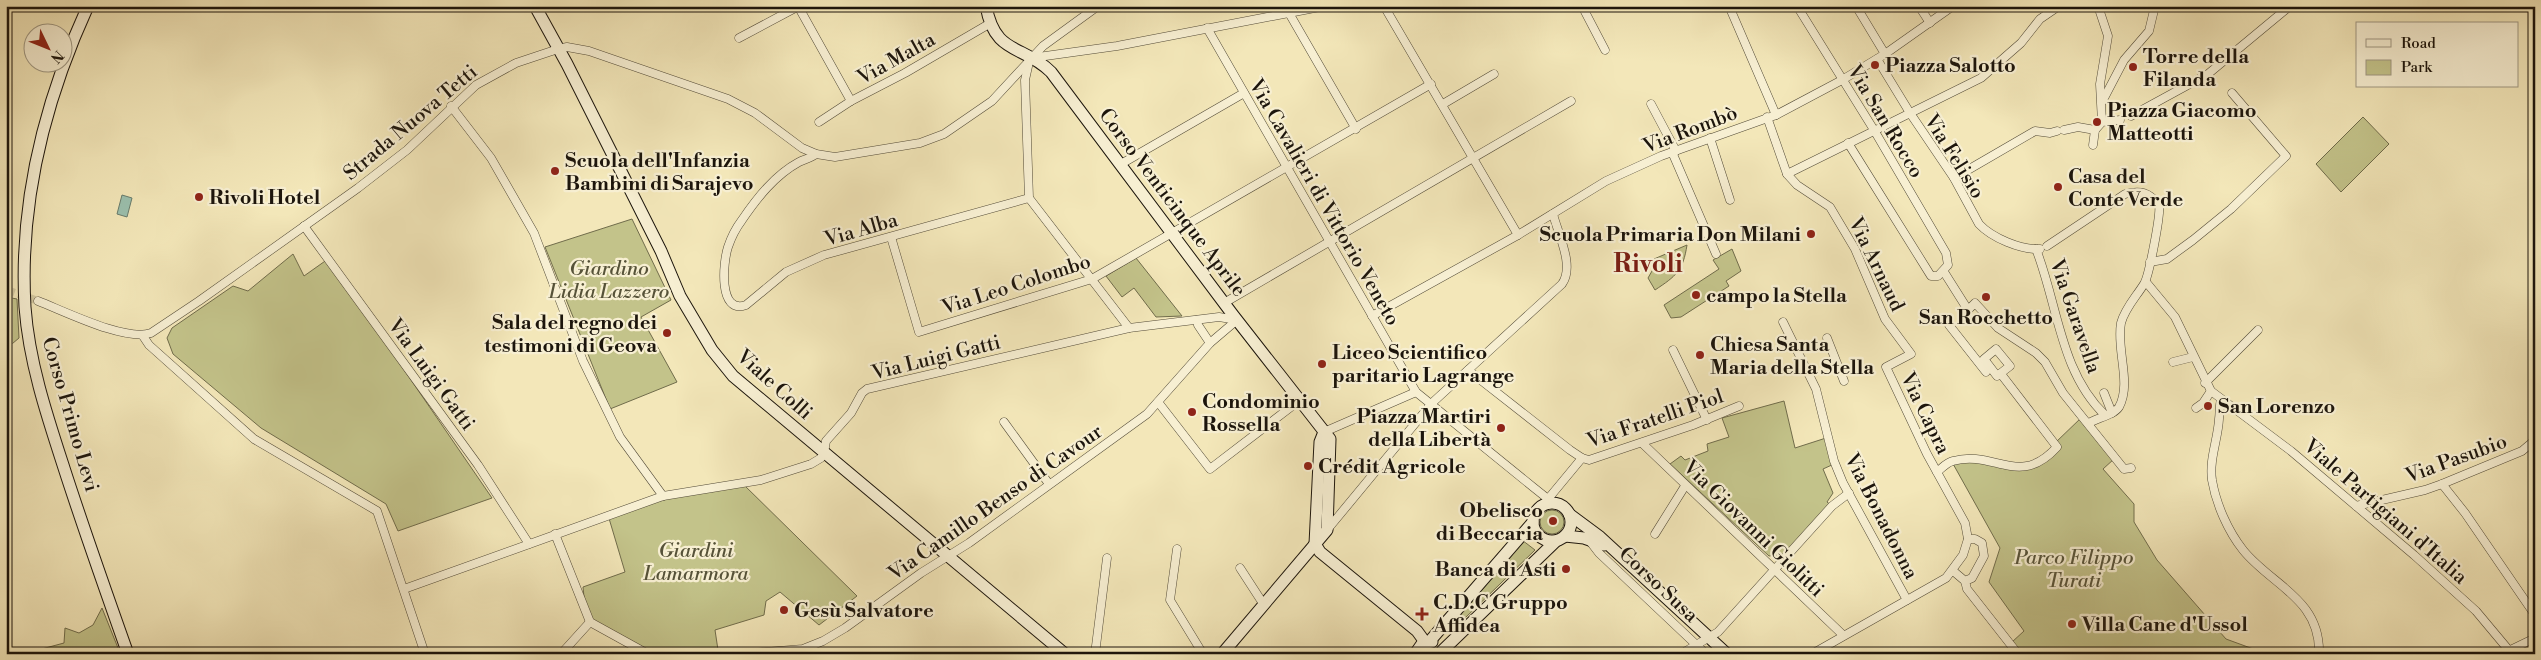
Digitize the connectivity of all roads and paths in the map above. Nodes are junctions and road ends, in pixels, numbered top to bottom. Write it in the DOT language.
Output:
graph roads {
  1 [pos="88,6"];
  2 [pos="535,6"];
  3 [pos="799,6"];
  4 [pos="986,6"];
  5 [pos="1098,6"];
  6 [pos="1326,6"];
  7 [pos="1384,6"];
  8 [pos="1582,6"];
  9 [pos="1729,6"];
  10 [pos="1797,6"];
  11 [pos="1856,6"];
  12 [pos="1919,6"];
  13 [pos="1953,6"];
  14 [pos="2059,6"];
  15 [pos="2098,6"];
  16 [pos="2155,6"];
  17 [pos="2290,6"];
  18 [pos="1289,13"];
  19 [pos="1930,23"];
  20 [pos="989,24"];
  21 [pos="1207,28"];
  22 [pos="738,38"];
  23 [pos="558,48"];
  24 [pos="1605,50"];
  25 [pos="1885,54"];
  26 [pos="1029,58"];
  27 [pos="1877,59"];
  28 [pos="1494,74"];
  29 [pos="1842,80"];
  30 [pos="1431,84"];
  31 [pos="2232,92"];
  32 [pos="1244,94"];
  33 [pos="850,101"];
  34 [pos="1571,101"];
  35 [pos="2101,103"];
  36 [pos="1443,104"];
  37 [pos="1651,104"];
  38 [pos="451,106"];
  39 [pos="1910,113"];
  40 [pos="1776,115"];
  41 [pos="2131,116"];
  42 [pos="1767,117"];
  43 [pos="2120,120"];
  44 [pos="819,122"];
  45 [pos="2102,122"];
  46 [pos="1356,129"];
  47 [pos="1874,130"];
  48 [pos="2095,130"];
  49 [pos="1710,138"];
  50 [pos="1848,143"];
  51 [pos="2093,145"];
  52 [pos="1674,151"];
  53 [pos="816,154"];
  54 [pos="1474,157"];
  55 [pos="1121,164"];
  56 [pos="1286,168"];
  57 [pos="1787,174"];
  58 [pos="1954,178"];
  59 [pos="1029,198"];
  60 [pos="1730,200"];
  61 [pos="1553,214"];
  62 [pos="304,226"];
  63 [pos="1174,233"];
  64 [pos="1518,234"];
  65 [pos="891,237"];
  66 [pos="1330,242"];
  67 [pos="2041,248"];
  68 [pos="1716,254"];
  69 [pos="2150,262"];
  70 [pos="1944,272"];
  71 [pos="1092,279"];
  72 [pos="2146,282"];
  73 [pos="38,301"];
  74 [pos="1224,303"];
  75 [pos="1372,316"];
  76 [pos="1194,320"];
  77 [pos="1237,320"];
  78 [pos="1784,322"];
  79 [pos="1949,325"];
  80 [pos="1129,328"];
  81 [pos="2258,330"];
  82 [pos="143,336"];
  83 [pos="1827,338"];
  84 [pos="1210,343"];
  85 [pos="1672,350"];
  86 [pos="2193,358"];
  87 [pos="2173,362"];
  88 [pos="1886,367"];
  89 [pos="1468,370"];
  90 [pos="1986,372"];
  91 [pos="2001,374"];
  92 [pos="1844,381"];
  93 [pos="2205,383"];
  94 [pos="2210,391"];
  95 [pos="1416,392"];
  96 [pos="2104,393"];
  97 [pos="1300,400"];
  98 [pos="2221,400"];
  99 [pos="1158,402"];
  100 [pos="1432,403"];
  101 [pos="1739,406"];
  102 [pos="2196,408"];
  103 [pos="2109,414"];
  104 [pos="1707,420"];
  105 [pos="1004,422"];
  106 [pos="2089,424"];
  107 [pos="1324,432"];
  108 [pos="2535,440"];
  109 [pos="1642,443"];
  110 [pos="824,453"];
  111 [pos="1582,458"];
  112 [pos="2131,468"];
  113 [pos="1937,472"];
  114 [pos="1049,484"];
  115 [pos="2442,484"];
  116 [pos="1685,486"];
  117 [pos="1849,493"];
  118 [pos="663,496"];
  119 [pos="1549,501"];
  120 [pos="2356,506"];
  121 [pos="1569,514"];
  122 [pos="1533,522"];
  123 [pos="1327,530"];
  124 [pos="555,534"];
  125 [pos="1655,534"];
  126 [pos="1560,538"];
  127 [pos="1589,539"];
  128 [pos="1968,539"];
  129 [pos="529,544"];
  130 [pos="1315,544"];
  131 [pos="1611,548"];
  132 [pos="1178,549"];
  133 [pos="948,556"];
  134 [pos="1107,558"];
  135 [pos="1240,568"];
  136 [pos="1773,570"];
  137 [pos="1952,570"];
  138 [pos="1965,581"];
  139 [pos="404,589"];
  140 [pos="1907,600"];
  141 [pos="1264,604"];
  142 [pos="2535,615"];
  143 [pos="590,622"];
  144 [pos="1843,635"];
  145 [pos="1709,637"];
  146 [pos="2535,638"];
  147 [pos="1427,642"];
  148 [pos="1696,644"];
  149 [pos="1442,652"];
  150 [pos="770,653"];
  151 [pos="2508,653"];
  152 [pos="128,654"];
  153 [pos="425,654"];
  154 [pos="561,654"];
  155 [pos="648,654"];
  156 [pos="740,654"];
  157 [pos="1065,654"];
  158 [pos="1095,654"];
  159 [pos="1203,654"];
  160 [pos="1222,654"];
  161 [pos="1415,654"];
  162 [pos="1681,654"];
  163 [pos="1706,654"];
  164 [pos="1727,654"];
  165 [pos="1812,654"];
  166 [pos="2018,654"];
  167 [pos="2319,654"];
  1 -- 152 [label="street, Corso Primo Levi"];
  2 -- 23 [label="street, Viale Colli"];
  3 -- 22 [label="street"];
  3 -- 33 [label="street"];
  4 -- 20 [label="street, Corso Venticinque Aprile"];
  5 -- 26 [label="street, Strada Nuova Tetti"];
  6 -- 18 [label="street"];
  7 -- 30 [label="street"];
  8 -- 24 [label="street"];
  9 -- 40 [label="street"];
  10 -- 29 [label="street, Via San Rocco"];
  11 -- 25 [label="street"];
  12 -- 19 [label="street"];
  13 -- 19 [label="street"];
  14 -- 39 [label="street"];
  15 -- 35 [label="street"];
  16 -- 35 [label="street"];
  17 -- 41 [label="street"];
  18 -- 21 [label="street"];
  18 -- 46 [label="street"];
  19 -- 25 [label="street"];
  20 -- 26 [label="street, Corso Venticinque Aprile"];
  20 -- 33 [label="street, Via Malta"];
  21 -- 26 [label="street"];
  21 -- 32 [label="street, Via Cavalieri di Vittorio Veneto"];
  23 -- 38 [label="street, Strada Nuova Tetti"];
  23 -- 53 [label="street, Strada Nuova Tetti"];
  23 -- 110 [label="street, Viale Colli"];
  25 -- 27 [label="street"];
  26 -- 53 [label="street, Strada Nuova Tetti"];
  26 -- 55 [label="street, Corso Venticinque Aprile"];
  26 -- 59 [label="street"];
  27 -- 29 [label="street"];
  27 -- 39 [label="street, Via Felisio"];
  28 -- 36 [label="street"];
  29 -- 40 [label="street, Via Rombò"];
  29 -- 47 [label="street, Via San Rocco"];
  30 -- 36 [label="street"];
  30 -- 46 [label="street, Via Leo Colombo"];
  31 -- 69 [label="street"];
  32 -- 55 [label="street"];
  32 -- 56 [label="street, Via Cavalieri di Vittorio Veneto"];
  33 -- 44 [label="street, Via Malta"];
  34 -- 54 [label="street"];
  35 -- 45 [label="street"];
  36 -- 54 [label="street"];
  37 -- 52 [label="street"];
  38 -- 62 [label="street, Strada Nuova Tetti"];
  38 -- 118 [label="street"];
  39 -- 47 [label="street"];
  39 -- 58 [label="street, Via Felisio"];
  40 -- 42 [label="street, Via Rombò"];
  42 -- 49 [label="street, Via Rombò"];
  42 -- 57 [label="street, Via Arnaud"];
  43 -- 45 [label="street"];
  45 -- 48 [label="street"];
  46 -- 56 [label="street, Via Leo Colombo"];
  47 -- 50 [label="street"];
  47 -- 70 [label="street, Via San Rocco"];
  48 -- 51 [label="street"];
  48 -- 58 [label="street"];
  49 -- 52 [label="street, Via Rombò"];
  49 -- 60 [label="street"];
  50 -- 57 [label="street"];
  50 -- 70 [label="street"];
  52 -- 61 [label="street, Via Rombò"];
  52 -- 68 [label="street"];
  53 -- 65 [label="street, Via Alba"];
  54 -- 64 [label="street"];
  54 -- 66 [label="street"];
  55 -- 63 [label="street, Corso Venticinque Aprile"];
  56 -- 63 [label="street, Via Leo Colombo"];
  56 -- 66 [label="street, Via Cavalieri di Vittorio Veneto"];
  57 -- 88 [label="street, Via Arnaud"];
  58 -- 67 [label="street, Via Felisio"];
  59 -- 65 [label="street, Via Alba"];
  59 -- 71 [label="street"];
  61 -- 64 [label="street, Via Rombò"];
  61 -- 89 [label="street"];
  62 -- 82 [label="street, Strada Nuova Tetti"];
  62 -- 129 [label="street, Via Luigi Gatti"];
  63 -- 71 [label="street, Via Leo Colombo"];
  63 -- 74 [label="street, Corso Venticinque Aprile"];
  64 -- 75 [label="street, Via Rombò"];
  65 -- 71 [label="street, Via Leo Colombo"];
  66 -- 74 [label="street"];
  66 -- 75 [label="street, Via Cavalieri di Vittorio Veneto"];
  67 -- 69 [label="street"];
  67 -- 103 [label="street, Via Garavella"];
  69 -- 72 [label="street"];
  70 -- 106 [label="street"];
  71 -- 80 [label="street"];
  72 -- 86 [label="street, Viale Partigiani d'Italia"];
  72 -- 103 [label="street, Via Garavella"];
  73 -- 82 [label="street"];
  74 -- 77 [label="street, Corso Venticinque Aprile"];
  75 -- 95 [label="street, Via Cavalieri di Vittorio Veneto"];
  76 -- 77 [label="street, Via Luigi Gatti"];
  76 -- 80 [label="street, Via Luigi Gatti"];
  76 -- 84 [label="street"];
  77 -- 84 [label="street, Via Camillo Benso di Cavour"];
  77 -- 97 [label="street, Corso Venticinque Aprile"];
  78 -- 117 [label="street, Via Bonadonna"];
  79 -- 90 [label="street"];
  80 -- 110 [label="street, Via Luigi Gatti"];
  81 -- 93 [label="street"];
  82 -- 139 [label="street"];
  83 -- 92 [label="street"];
  84 -- 99 [label="street, Via Camillo Benso di Cavour"];
  85 -- 104 [label="street"];
  86 -- 87 [label="street"];
  86 -- 93 [label="street, Viale Partigiani d'Italia"];
  88 -- 113 [label="street, Via Capra"];
  89 -- 100 [label="street"];
  89 -- 111 [label="street"];
  91 -- 113 [label="street, Via Capra"];
  93 -- 94 [label="street, Viale Partigiani d'Italia"];
  94 -- 98 [label="street, Viale Partigiani d'Italia"];
  94 -- 102 [label="street"];
  95 -- 100 [label="street"];
  95 -- 107 [label="street"];
  96 -- 103 [label="street, Via Garavella"];
  97 -- 99 [label="street"];
  97 -- 107 [label="street, Corso Venticinque Aprile"];
  98 -- 120 [label="street, Viale Partigiani d'Italia"];
  98 -- 167 [label="street"];
  99 -- 114 [label="street, Via Camillo Benso di Cavour"];
  100 -- 119 [label="street"];
  100 -- 123 [label="street"];
  101 -- 104 [label="street, Via Fratelli Piol"];
  103 -- 106 [label="street"];
  104 -- 109 [label="street, Via Fratelli Piol"];
  105 -- 114 [label="street"];
  106 -- 112 [label="street"];
  107 -- 123 [label="street, Corso Venticinque Aprile"];
  107 -- 130 [label="street"];
  108 -- 115 [label="street, Via Pasubio"];
  109 -- 111 [label="street, Via Fratelli Piol"];
  109 -- 116 [label="street, Via Giovanni Giolitti"];
  110 -- 118 [label="street"];
  110 -- 133 [label="street, Viale Colli"];
  111 -- 119 [label="street"];
  113 -- 128 [label="street, Via Capra"];
  114 -- 133 [label="street, Via Camillo Benso di Cavour"];
  115 -- 120 [label="street, Via Pasubio"];
  115 -- 142 [label="street"];
  116 -- 125 [label="street"];
  116 -- 136 [label="street, Via Giovanni Giolitti"];
  117 -- 136 [label="street"];
  117 -- 140 [label="street, Via Bonadonna"];
  118 -- 124 [label="street"];
  119 -- 121 [label="street"];
  119 -- 122 [label="street"];
  120 -- 151 [label="street, Viale Partigiani d'Italia"];
  121 -- 126 [label="street"];
  121 -- 131 [label="street, Corso Susa"];
  122 -- 126 [label="street"];
  122 -- 147 [label="street"];
  123 -- 130 [label="street"];
  124 -- 129 [label="street"];
  124 -- 143 [label="street"];
  126 -- 127 [label="street, Corso Susa"];
  126 -- 149 [label="street"];
  127 -- 131 [label="street, Corso Susa"];
  127 -- 148 [label="street, Corso Susa"];
  128 -- 137 [label="street"];
  128 -- 138 [label="street"];
  129 -- 139 [label="street"];
  130 -- 141 [label="street"];
  130 -- 147 [label="street"];
  131 -- 145 [label="street, Corso Susa"];
  132 -- 159 [label="street"];
  133 -- 150 [label="street, Via Camillo Benso di Cavour"];
  133 -- 157 [label="street, Viale Colli"];
  134 -- 158 [label="street"];
  135 -- 141 [label="street"];
  136 -- 144 [label="street, Via Giovanni Giolitti"];
  136 -- 145 [label="street"];
  137 -- 138 [label="street"];
  137 -- 140 [label="street"];
  138 -- 166 [label="street"];
  139 -- 153 [label="street"];
  140 -- 144 [label="street"];
  141 -- 160 [label="street"];
  143 -- 154 [label="street"];
  143 -- 155 [label="street"];
  144 -- 165 [label="street"];
  145 -- 148 [label="street"];
  145 -- 164 [label="street, Corso Susa"];
  146 -- 151 [label="street"];
  147 -- 149 [label="street"];
  147 -- 161 [label="street"];
  148 -- 162 [label="street"];
  148 -- 163 [label="street, Corso Susa"];
  150 -- 156 [label="street, Via Camillo Benso di Cavour"];
}
